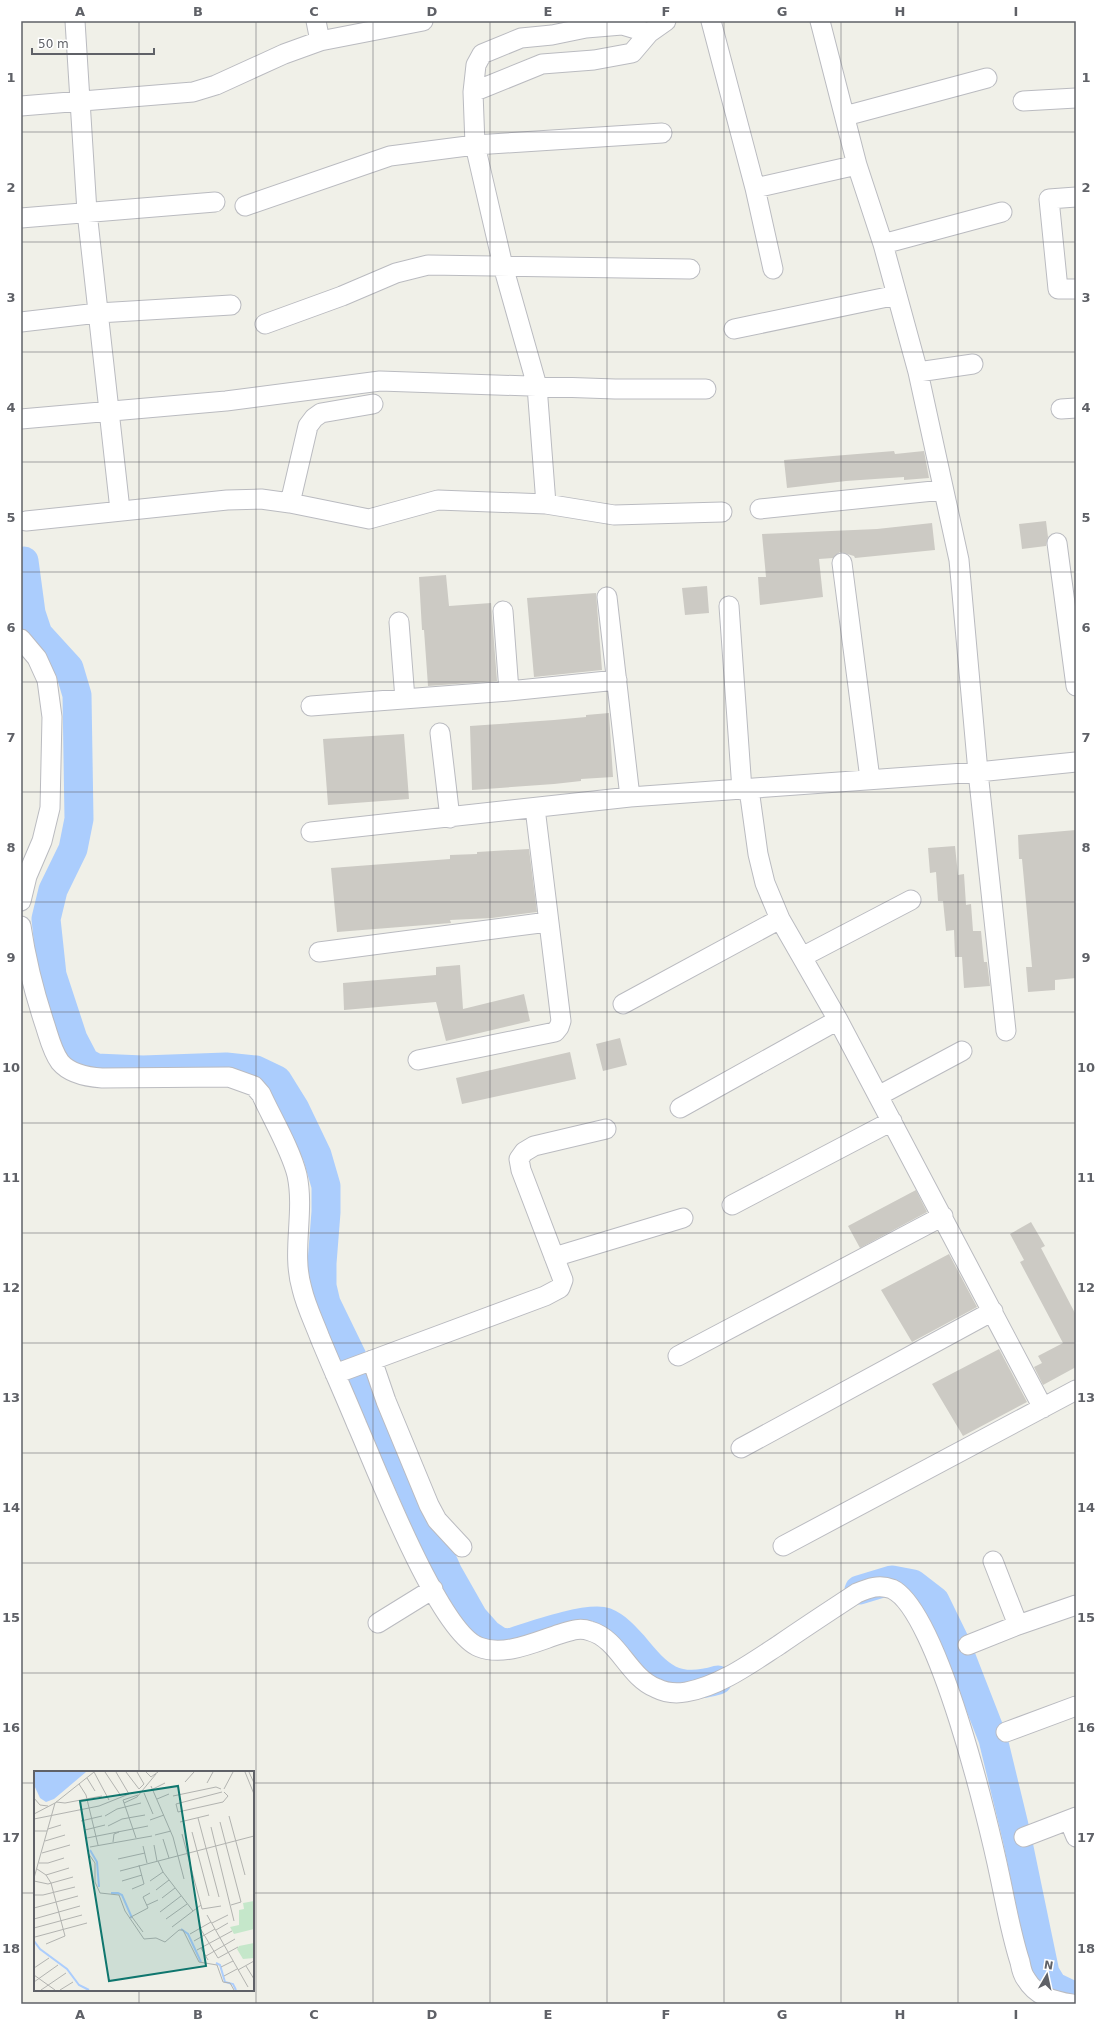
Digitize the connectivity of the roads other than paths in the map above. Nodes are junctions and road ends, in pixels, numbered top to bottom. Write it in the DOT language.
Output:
graph roads {
  1 [pos="75,21"];
  2 [pos="316,21"];
  3 [pos="423,21"];
  4 [pos="666,21"];
  5 [pos="711,21"];
  6 [pos="820,21"];
  7 [pos="649,33"];
  8 [pos="320,41"];
  9 [pos="987,78"];
  10 [pos="472,92"];
  11 [pos="1076,98"];
  12 [pos="1023,101"];
  13 [pos="80,102"];
  14 [pos="21,106"];
  15 [pos="845,116"];
  16 [pos="662,133"];
  17 [pos="475,145"];
  18 [pos="857,165"];
  19 [pos="755,188"];
  20 [pos="1076,197"];
  21 [pos="215,202"];
  22 [pos="245,206"];
  23 [pos="87,212"];
  24 [pos="1002,212"];
  25 [pos="21,218"];
  26 [pos="883,244"];
  27 [pos="504,266"];
  28 [pos="773,269"];
  29 [pos="690,270"];
  30 [pos="1076,288"];
  31 [pos="898,295"];
  32 [pos="231,305"];
  33 [pos="98,313"];
  34 [pos="21,322"];
  35 [pos="265,324"];
  36 [pos="734,328"];
  37 [pos="973,364"];
  38 [pos="918,372"];
  39 [pos="537,386"];
  40 [pos="706,389"];
  41 [pos="373,404"];
  42 [pos="108,410"];
  43 [pos="21,419"];
  44 [pos="943,490"];
  45 [pos="290,503"];
  46 [pos="546,504"];
  47 [pos="760,509"];
  48 [pos="120,510"];
  49 [pos="722,512"];
  50 [pos="26,520"];
  51 [pos="1058,543"];
  52 [pos="842,563"];
  53 [pos="607,598"];
  54 [pos="729,606"];
  55 [pos="503,611"];
  56 [pos="399,622"];
  57 [pos="21,639"];
  58 [pos="617,680"];
  59 [pos="1076,686"];
  60 [pos="509,691"];
  61 [pos="405,698"];
  62 [pos="310,706"];
  63 [pos="440,733"];
  64 [pos="1076,762"];
  65 [pos="978,772"];
  66 [pos="870,779"];
  67 [pos="746,790"];
  68 [pos="630,797"];
  69 [pos="534,808"];
  70 [pos="450,818"];
  71 [pos="311,832"];
  72 [pos="911,900"];
  73 [pos="21,901"];
  74 [pos="780,919"];
  75 [pos="548,922"];
  76 [pos="21,926"];
  77 [pos="320,952"];
  78 [pos="802,957"];
  79 [pos="623,1004"];
  80 [pos="838,1020"];
  81 [pos="1006,1032"];
  82 [pos="962,1051"];
  83 [pos="418,1060"];
  84 [pos="878,1096"];
  85 [pos="680,1108"];
  86 [pos="892,1121"];
  87 [pos="606,1128"];
  88 [pos="732,1205"];
  89 [pos="943,1216"];
  90 [pos="683,1218"];
  91 [pos="554,1257"];
  92 [pos="993,1311"];
  93 [pos="678,1356"];
  94 [pos="370,1361"];
  95 [pos="341,1372"];
  96 [pos="1076,1390"];
  97 [pos="1043,1408"];
  98 [pos="741,1448"];
  99 [pos="783,1546"];
  100 [pos="462,1547"];
  101 [pos="993,1560"];
  102 [pos="433,1589"];
  103 [pos="1076,1605"];
  104 [pos="378,1623"];
  105 [pos="1018,1625"];
  106 [pos="968,1645"];
  107 [pos="1076,1706"];
  108 [pos="1006,1732"];
  109 [pos="1073,1818"];
  110 [pos="1024,1836"];
  111 [pos="1076,1837"];
  112 [pos="1072,2004"];
  1 -- 13 [label="street"];
  2 -- 8 [label="street"];
  3 -- 8 [label="street"];
  4 -- 7 [label="street"];
  5 -- 19 [label="street"];
  6 -- 15 [label="street"];
  7 -- 10 [label="street"];
  7 -- 10 [label="street"];
  8 -- 13 [label="street"];
  9 -- 15 [label="street"];
  10 -- 17 [label="street"];
  11 -- 12 [label="street"];
  13 -- 14 [label="street"];
  13 -- 23 [label="street"];
  15 -- 18 [label="street"];
  16 -- 17 [label="street"];
  17 -- 22 [label="street"];
  17 -- 27 [label="street"];
  18 -- 19 [label="street"];
  18 -- 26 [label="street"];
  19 -- 28 [label="street"];
  20 -- 30 [label="street"];
  21 -- 23 [label="street"];
  23 -- 25 [label="street"];
  23 -- 33 [label="street"];
  24 -- 26 [label="street"];
  26 -- 31 [label="street"];
  27 -- 29 [label="street"];
  27 -- 35 [label="street"];
  27 -- 39 [label="street"];
  31 -- 36 [label="street"];
  31 -- 38 [label="street"];
  32 -- 33 [label="street"];
  33 -- 34 [label="street"];
  33 -- 42 [label="street"];
  37 -- 38 [label="street"];
  38 -- 44 [label="street"];
  39 -- 40 [label="street"];
  39 -- 42 [label="street"];
  39 -- 46 [label="street"];
  41 -- 45 [label="street"];
  42 -- 43 [label="street"];
  42 -- 48 [label="street"];
  44 -- 47 [label="street"];
  44 -- 65 [label="street"];
  45 -- 46 [label="street"];
  45 -- 48 [label="street"];
  46 -- 49 [label="street"];
  48 -- 50 [label="street"];
  51 -- 59 [label="street"];
  52 -- 66 [label="street"];
  53 -- 58 [label="street"];
  54 -- 67 [label="street"];
  55 -- 60 [label="street"];
  56 -- 61 [label="street"];
  57 -- 73 [label="street"];
  58 -- 60 [label="street"];
  58 -- 68 [label="street"];
  60 -- 61 [label="street"];
  61 -- 62 [label="street"];
  63 -- 70 [label="street"];
  64 -- 65 [label="street"];
  65 -- 66 [label="street"];
  65 -- 81 [label="street"];
  66 -- 67 [label="street"];
  67 -- 68 [label="street"];
  67 -- 74 [label="street"];
  68 -- 69 [label="street"];
  69 -- 70 [label="street"];
  69 -- 75 [label="street"];
  70 -- 71 [label="street"];
  72 -- 78 [label="street"];
  74 -- 78 [label="street"];
  74 -- 79 [label="street"];
  75 -- 77 [label="street"];
  75 -- 83 [label="street"];
  76 -- 95 [label="street"];
  78 -- 80 [label="street"];
  80 -- 84 [label="street"];
  80 -- 85 [label="street"];
  82 -- 84 [label="street"];
  84 -- 86 [label="street"];
  86 -- 88 [label="street"];
  86 -- 89 [label="street"];
  87 -- 91 [label="street"];
  89 -- 92 [label="street"];
  89 -- 93 [label="street"];
  90 -- 91 [label="street"];
  91 -- 94 [label="street"];
  92 -- 97 [label="street"];
  92 -- 98 [label="street"];
  94 -- 95 [label="street"];
  94 -- 100 [label="street"];
  95 -- 102 [label="street"];
  96 -- 97 [label="street"];
  97 -- 99 [label="street"];
  101 -- 105 [label="street"];
  102 -- 104 [label="street"];
  102 -- 112 [label="street"];
  103 -- 105 [label="street"];
  105 -- 106 [label="street"];
  107 -- 108 [label="street"];
  109 -- 110 [label="street"];
  109 -- 111 [label="street"];
}
